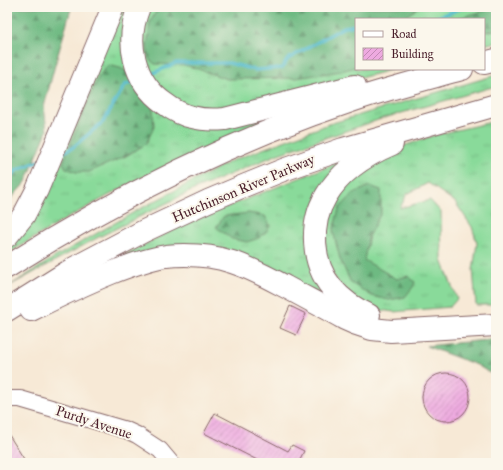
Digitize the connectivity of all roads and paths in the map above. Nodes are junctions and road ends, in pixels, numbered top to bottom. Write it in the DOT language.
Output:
graph roads {
  1 [pos="113,7"];
  2 [pos="139,7"];
  3 [pos="496,59"];
  4 [pos="485,60"];
  5 [pos="485,63"];
  6 [pos="420,70"];
  7 [pos="458,70"];
  8 [pos="488,107"];
  9 [pos="7,236"];
  10 [pos="7,267"];
  11 [pos="7,310"];
  12 [pos="496,313"];
  13 [pos="7,322"];
  14 [pos="496,325"];
  15 [pos="7,399"];
  16 [pos="171,463"];
  1 -- 9 [label="highway"];
  2 -- 6 [label="highway"];
  3 -- 4 [label="highway"];
  3 -- 5 [label="highway"];
  7 -- 10 [label="highway"];
  8 -- 11 [label="highway, Hutchinson River Parkway"];
  8 -- 12 [label="highway"];
  13 -- 14 [label="highway"];
  15 -- 16 [label="street, Purdy Avenue"];
}
